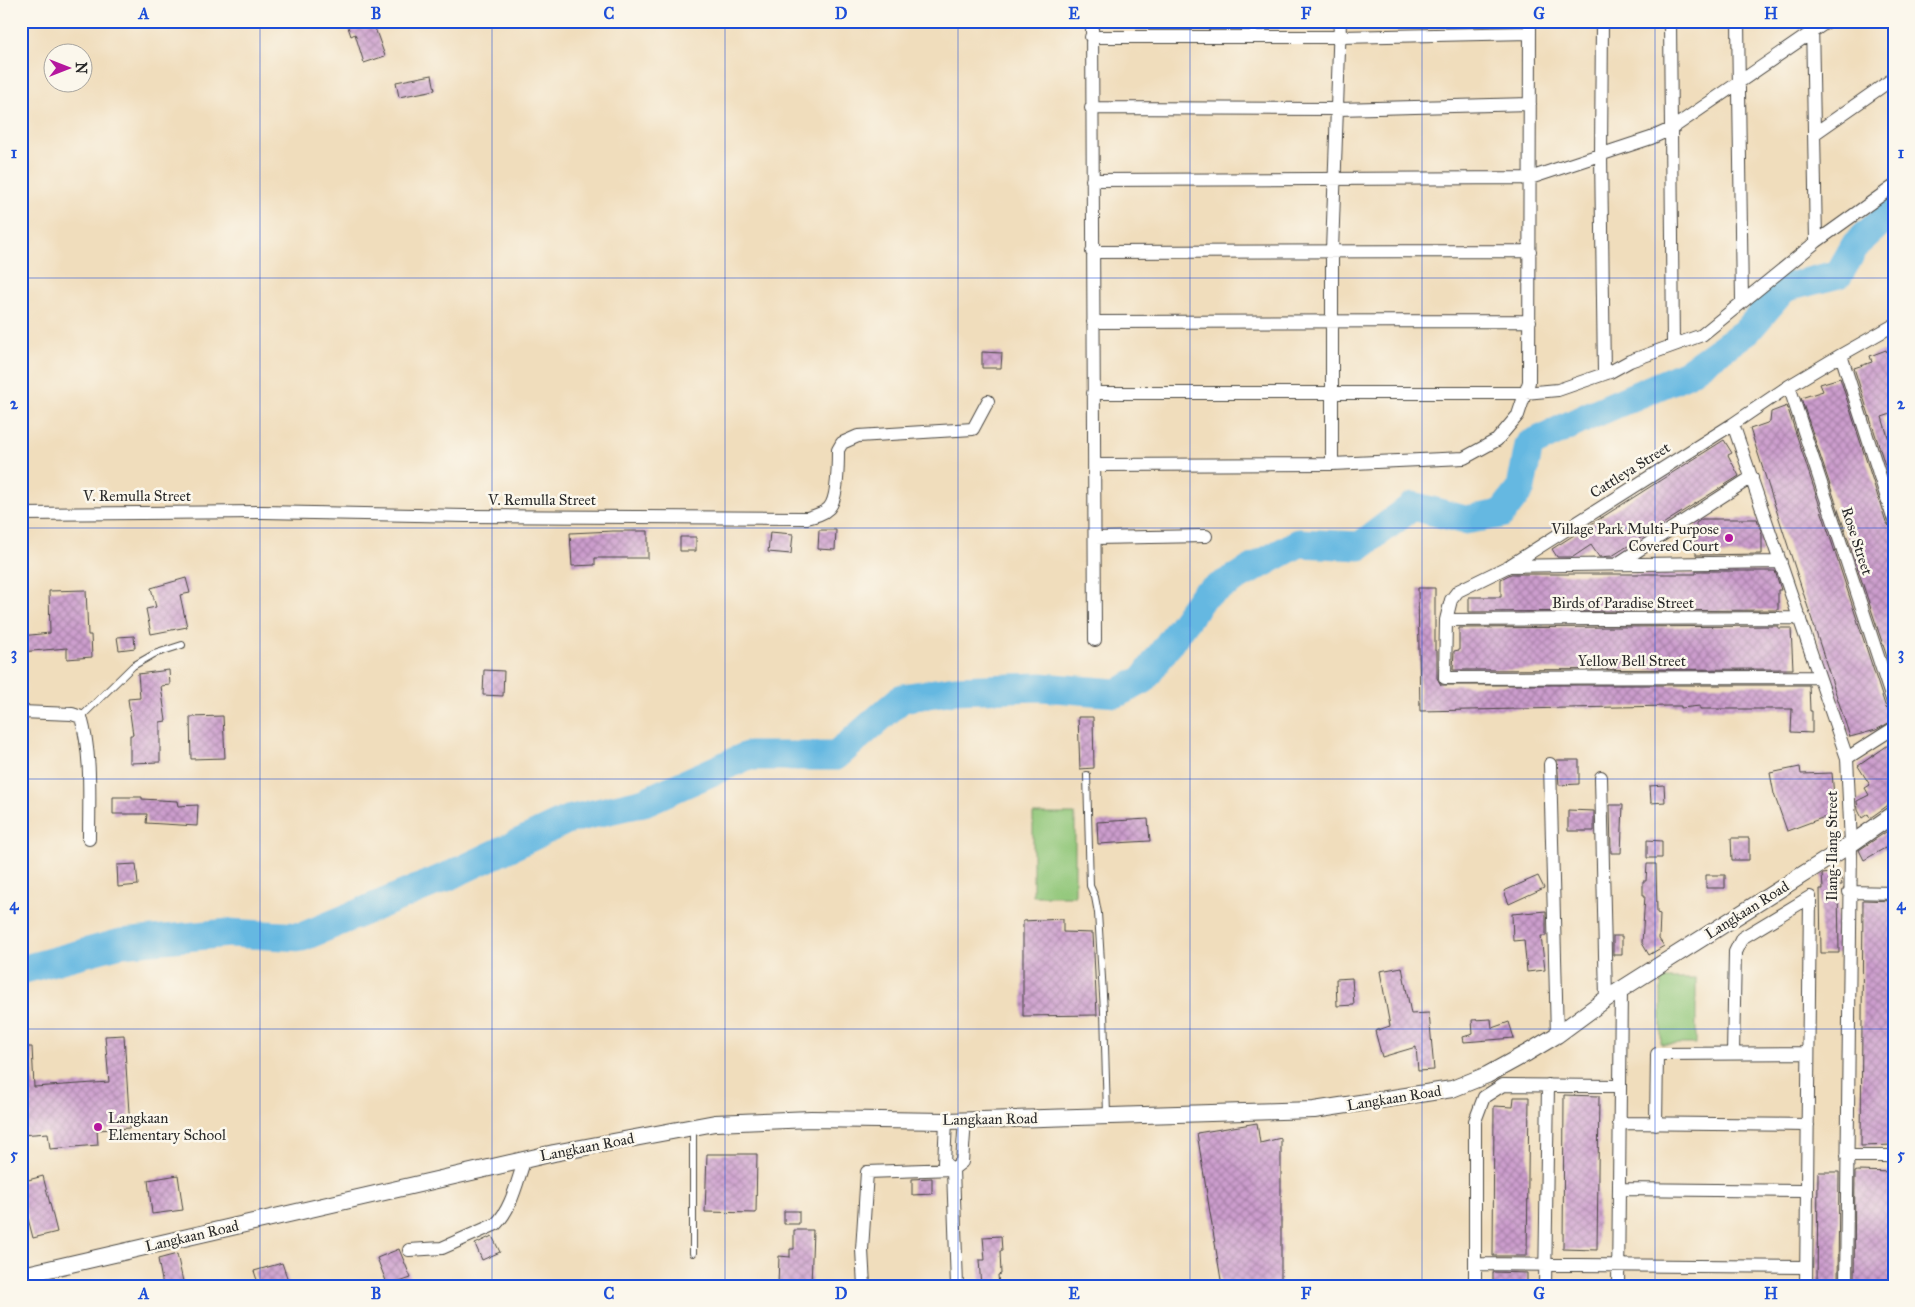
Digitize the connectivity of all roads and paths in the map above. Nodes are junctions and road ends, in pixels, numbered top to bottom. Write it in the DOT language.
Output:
graph roads {
  1 [pos="1092,21"];
  2 [pos="1340,21"];
  3 [pos="1602,21"];
  4 [pos="1670,21"];
  5 [pos="1738,21"];
  6 [pos="1828,21"];
  7 [pos="1530,27"];
  8 [pos="1812,27"];
  9 [pos="1091,37"];
  10 [pos="1340,37"];
  11 [pos="1894,78"];
  12 [pos="1739,81"];
  13 [pos="1530,104"];
  14 [pos="1091,108"];
  15 [pos="1338,108"];
  16 [pos="1671,129"];
  17 [pos="1814,134"];
  18 [pos="1601,155"];
  19 [pos="1530,178"];
  20 [pos="1335,179"];
  21 [pos="1092,180"];
  22 [pos="1894,186"];
  23 [pos="1816,242"];
  24 [pos="1332,251"];
  25 [pos="1530,251"];
  26 [pos="1092,252"];
  27 [pos="1742,301"];
  28 [pos="1530,321"];
  29 [pos="1093,322"];
  30 [pos="1332,322"];
  31 [pos="1894,326"];
  32 [pos="1673,346"];
  33 [pos="1841,355"];
  34 [pos="1604,374"];
  35 [pos="1789,386"];
  36 [pos="1332,392"];
  37 [pos="1094,393"];
  38 [pos="1525,393"];
  39 [pos="988,402"];
  40 [pos="1733,424"];
  41 [pos="1332,464"];
  42 [pos="1094,465"];
  43 [pos="1752,477"];
  44 [pos="21,514"];
  45 [pos="1894,520"];
  46 [pos="1206,536"];
  47 [pos="1094,538"];
  48 [pos="1781,562"];
  49 [pos="1617,564"];
  50 [pos="1508,566"];
  51 [pos="1800,618"];
  52 [pos="1446,620"];
  53 [pos="1095,640"];
  54 [pos="182,645"];
  55 [pos="1819,677"];
  56 [pos="1445,678"];
  57 [pos="1894,705"];
  58 [pos="21,712"];
  59 [pos="81,717"];
  60 [pos="1894,728"];
  61 [pos="1847,758"];
  62 [pos="1550,764"];
  63 [pos="1087,775"];
  64 [pos="1601,777"];
  65 [pos="1894,814"];
  66 [pos="89,839"];
  67 [pos="1851,844"];
  68 [pos="1849,892"];
  69 [pos="1894,893"];
  70 [pos="1621,989"];
  71 [pos="1606,999"];
  72 [pos="1557,1035"];
  73 [pos="1733,1054"];
  74 [pos="1808,1054"];
  75 [pos="1548,1085"];
  76 [pos="1620,1086"];
  77 [pos="1107,1116"];
  78 [pos="965,1120"];
  79 [pos="946,1121"];
  80 [pos="1619,1123"];
  81 [pos="1656,1124"];
  82 [pos="1808,1125"];
  83 [pos="693,1127"];
  84 [pos="1847,1156"];
  85 [pos="1894,1156"];
  86 [pos="525,1160"];
  87 [pos="953,1169"];
  88 [pos="1619,1189"];
  89 [pos="1807,1191"];
  90 [pos="409,1250"];
  91 [pos="693,1253"];
  92 [pos="1475,1264"];
  93 [pos="1545,1265"];
  94 [pos="1618,1266"];
  95 [pos="1806,1267"];
  96 [pos="21,1274"];
  97 [pos="864,1286"];
  98 [pos="957,1286"];
  99 [pos="1475,1286"];
  100 [pos="1545,1286"];
  101 [pos="1618,1286"];
  102 [pos="1806,1286"];
  103 [pos="1846,1286"];
  1 -- 9 [label="street"];
  2 -- 10 [label="street"];
  3 -- 18 [label="street"];
  4 -- 16 [label="street"];
  5 -- 12 [label="street"];
  6 -- 8 [label="street"];
  7 -- 10 [label="street"];
  7 -- 13 [label="street"];
  8 -- 12 [label="street"];
  8 -- 17 [label="street"];
  9 -- 10 [label="street"];
  9 -- 14 [label="street"];
  10 -- 15 [label="street"];
  11 -- 17 [label="street"];
  12 -- 16 [label="street"];
  12 -- 27 [label="street"];
  13 -- 15 [label="street"];
  13 -- 19 [label="street"];
  14 -- 15 [label="street"];
  14 -- 21 [label="street"];
  15 -- 20 [label="street"];
  16 -- 18 [label="street"];
  16 -- 32 [label="street"];
  17 -- 23 [label="street"];
  18 -- 19 [label="street"];
  18 -- 34 [label="street"];
  19 -- 20 [label="street"];
  19 -- 25 [label="street"];
  20 -- 21 [label="street"];
  20 -- 24 [label="street"];
  21 -- 26 [label="street"];
  22 -- 23 [label="street"];
  23 -- 27 [label="street"];
  24 -- 25 [label="street"];
  24 -- 26 [label="street"];
  24 -- 30 [label="street"];
  25 -- 28 [label="street"];
  26 -- 29 [label="street"];
  27 -- 32 [label="street"];
  28 -- 30 [label="street"];
  28 -- 38 [label="street"];
  29 -- 30 [label="street"];
  29 -- 37 [label="street"];
  30 -- 36 [label="street"];
  31 -- 33 [label="street, Cattleya Street"];
  32 -- 34 [label="street"];
  33 -- 35 [label="street, Cattleya Street"];
  33 -- 45 [label="street"];
  34 -- 38 [label="street"];
  35 -- 40 [label="street, Cattleya Street"];
  35 -- 57 [label="street, Rose Street"];
  36 -- 37 [label="street"];
  36 -- 38 [label="street"];
  36 -- 41 [label="street"];
  37 -- 42 [label="street"];
  38 -- 41 [label="street"];
  39 -- 44 [label="street, V. Remulla Street"];
  40 -- 43 [label="street, Ilang-Ilang Street"];
  40 -- 50 [label="street, Cattleya Street"];
  41 -- 42 [label="street"];
  42 -- 47 [label="street"];
  43 -- 48 [label="street, Ilang-Ilang Street"];
  43 -- 49 [label="street"];
  46 -- 47 [label="street"];
  47 -- 53 [label="street"];
  48 -- 49 [label="street"];
  48 -- 51 [label="street, Ilang-Ilang Street"];
  49 -- 50 [label="street"];
  50 -- 52 [label="street, Cattleya Street"];
  51 -- 52 [label="street, Birds of Paradise Street"];
  51 -- 55 [label="street, Ilang-Ilang Street"];
  52 -- 56 [label="street, Cattleya Street"];
  54 -- 59 [label="lane"];
  55 -- 56 [label="street, Yellow Bell Street"];
  55 -- 61 [label="street, Ilang-Ilang Street"];
  58 -- 59 [label="street"];
  59 -- 66 [label="street"];
  60 -- 61 [label="street"];
  61 -- 67 [label="street, Ilang-Ilang Street"];
  62 -- 72 [label="street"];
  63 -- 77 [label="lane"];
  64 -- 71 [label="street"];
  65 -- 67 [label="street, Langkaan Road"];
  67 -- 68 [label="street, Ilang-Ilang Street"];
  67 -- 70 [label="street, Langkaan Road"];
  68 -- 69 [label="street"];
  68 -- 84 [label="street, Ilang-Ilang Street"];
  70 -- 71 [label="street, Langkaan Road"];
  70 -- 76 [label="street"];
  71 -- 72 [label="street, Langkaan Road"];
  72 -- 77 [label="street, Langkaan Road"];
  73 -- 74 [label="street"];
  73 -- 74 [label="street"];
  73 -- 81 [label="street"];
  74 -- 82 [label="street"];
  75 -- 76 [label="street"];
  75 -- 92 [label="street"];
  75 -- 93 [label="street"];
  76 -- 80 [label="street"];
  77 -- 78 [label="street, Langkaan Road"];
  78 -- 79 [label="street, Langkaan Road"];
  78 -- 87 [label="street"];
  79 -- 83 [label="street, Langkaan Road"];
  79 -- 87 [label="street"];
  80 -- 81 [label="street"];
  80 -- 88 [label="street"];
  81 -- 82 [label="street"];
  82 -- 89 [label="street"];
  83 -- 86 [label="street, Langkaan Road"];
  83 -- 91 [label="lane"];
  84 -- 85 [label="street"];
  84 -- 103 [label="street, Ilang-Ilang Street"];
  86 -- 90 [label="street"];
  86 -- 96 [label="street, Langkaan Road"];
  87 -- 97 [label="street"];
  87 -- 98 [label="street"];
  88 -- 89 [label="street"];
  88 -- 94 [label="street"];
  89 -- 95 [label="street"];
  92 -- 93 [label="street"];
  92 -- 99 [label="street"];
  93 -- 94 [label="street"];
  93 -- 100 [label="street"];
  94 -- 95 [label="street"];
  94 -- 101 [label="street"];
  95 -- 102 [label="street"];
}
